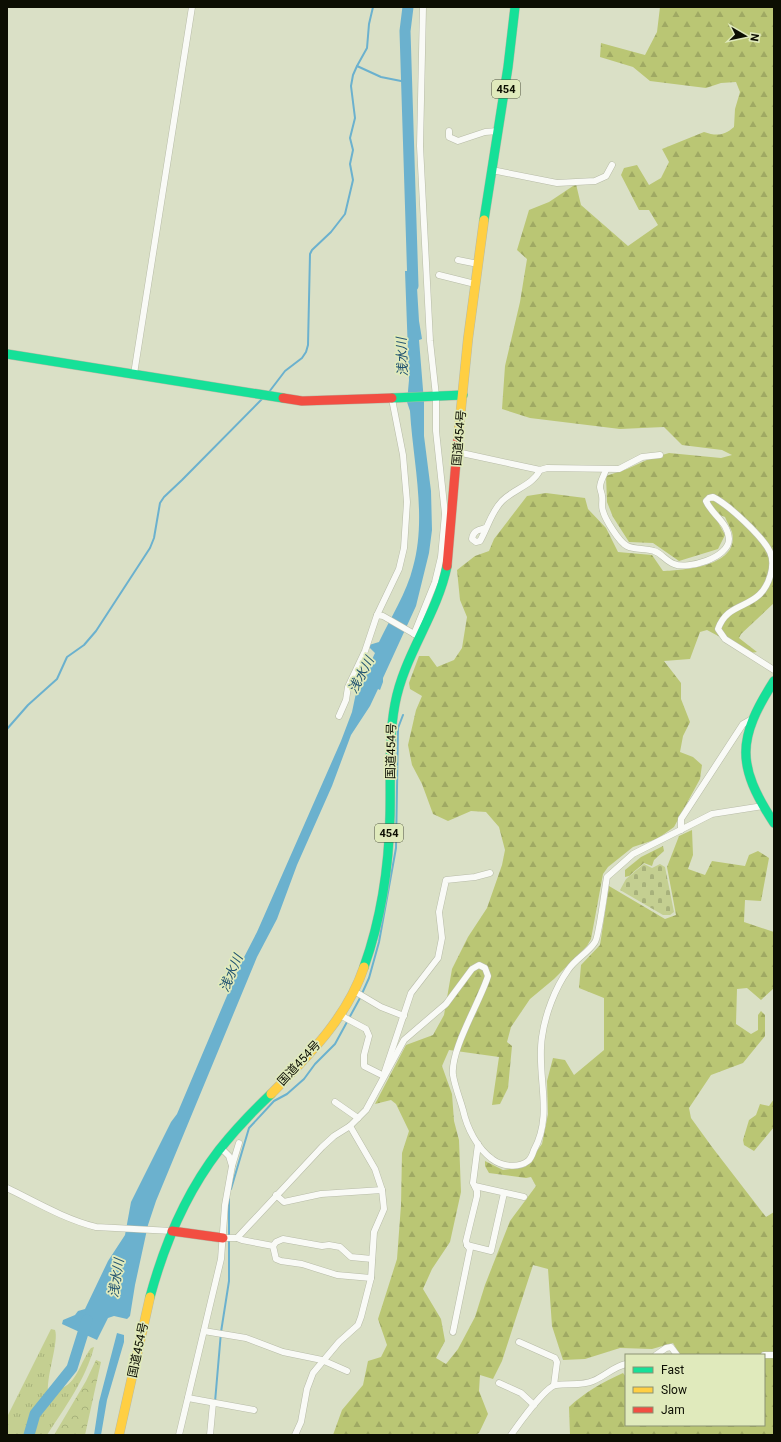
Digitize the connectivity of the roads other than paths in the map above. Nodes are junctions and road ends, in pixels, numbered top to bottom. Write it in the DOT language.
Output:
graph roads {
  1 [pos="192,7"];
  2 [pos="423,7"];
  3 [pos="515,7"];
  4 [pos="449,131"];
  5 [pos="498,131"];
  6 [pos="612,165"];
  7 [pos="492,170"];
  8 [pos="458,260"];
  9 [pos="478,264"];
  10 [pos="439,276"];
  11 [pos="475,284"];
  12 [pos="7,354"];
  13 [pos="134,374"];
  14 [pos="462,395"];
  15 [pos="434,396"];
  16 [pos="396,398"];
  17 [pos="457,452"];
  18 [pos="660,455"];
  19 [pos="540,470"];
  20 [pos="606,470"];
  21 [pos="485,528"];
  22 [pos="380,615"];
  23 [pos="414,634"];
  24 [pos="774,670"];
  25 [pos="774,681"];
  26 [pos="339,716"];
  27 [pos="750,720"];
  28 [pos="763,806"];
  29 [pos="772,817"];
  30 [pos="681,830"];
  31 [pos="490,873"];
  32 [pos="354,991"];
  33 [pos="340,1016"];
  34 [pos="404,1016"];
  35 [pos="384,1078"];
  36 [pos="335,1102"];
  37 [pos="358,1118"];
  38 [pos="350,1126"];
  39 [pos="239,1143"];
  40 [pos="478,1144"];
  41 [pos="221,1148"];
  42 [pos="232,1166"];
  43 [pos="475,1186"];
  44 [pos="7,1188"];
  45 [pos="382,1190"];
  46 [pos="504,1193"];
  47 [pos="276,1195"];
  48 [pos="524,1197"];
  49 [pos="172,1231"];
  50 [pos="223,1238"];
  51 [pos="237,1238"];
  52 [pos="467,1245"];
  53 [pos="273,1246"];
  54 [pos="372,1259"];
  55 [pos="371,1278"];
  56 [pos="204,1331"];
  57 [pos="453,1332"];
  58 [pos="519,1342"];
  59 [pos="657,1354"];
  60 [pos="676,1354"];
  61 [pos="322,1360"];
  62 [pos="625,1364"];
  63 [pos="347,1371"];
  64 [pos="499,1383"];
  65 [pos="554,1385"];
  66 [pos="188,1398"];
  67 [pos="213,1403"];
  68 [pos="534,1405"];
  69 [pos="254,1410"];
  70 [pos="119,1435"];
  71 [pos="179,1435"];
  72 [pos="210,1435"];
  73 [pos="296,1435"];
  74 [pos="511,1435"];
  1 -- 13 [label="street"];
  2 -- 15 [label="street"];
  3 -- 5 [label="main road, 国道454号 / 454"];
  4 -- 5 [label="street"];
  5 -- 7 [label="main road, 国道454号 / 454"];
  6 -- 7 [label="street"];
  7 -- 9 [label="main road, 国道454号 / 454"];
  8 -- 9 [label="street"];
  9 -- 11 [label="main road, 国道454号 / 454"];
  10 -- 11 [label="street"];
  11 -- 14 [label="main road, 国道454号 / 454"];
  12 -- 13 [label="main road"];
  13 -- 16 [label="main road"];
  14 -- 15 [label="main road"];
  14 -- 17 [label="main road, 国道454号 / 454"];
  15 -- 16 [label="main road"];
  15 -- 23 [label="street"];
  16 -- 22 [label="street"];
  17 -- 19 [label="street"];
  17 -- 23 [label="main road, 国道454号 / 454"];
  18 -- 20 [label="street"];
  19 -- 20 [label="street"];
  19 -- 21 [label="street"];
  20 -- 24 [label="street"];
  22 -- 23 [label="street"];
  22 -- 26 [label="street"];
  23 -- 32 [label="main road, 国道454号 / 454"];
  25 -- 27 [label="main road"];
  27 -- 28 [label="main road"];
  27 -- 30 [label="street"];
  28 -- 29 [label="main road"];
  28 -- 30 [label="street"];
  30 -- 40 [label="street"];
  31 -- 34 [label="street"];
  32 -- 33 [label="main road, 国道454号 / 454"];
  32 -- 34 [label="street"];
  33 -- 35 [label="street"];
  33 -- 41 [label="main road, 国道454号 / 454"];
  34 -- 35 [label="street"];
  35 -- 37 [label="street"];
  35 -- 40 [label="street"];
  36 -- 37 [label="street"];
  37 -- 38 [label="street"];
  38 -- 45 [label="street"];
  38 -- 47 [label="street"];
  39 -- 42 [label="street"];
  40 -- 43 [label="street"];
  41 -- 42 [label="street"];
  41 -- 49 [label="main road, 国道454号 / 454"];
  42 -- 50 [label="street"];
  43 -- 46 [label="street"];
  43 -- 52 [label="street"];
  44 -- 49 [label="street"];
  45 -- 47 [label="street"];
  45 -- 54 [label="street"];
  46 -- 48 [label="street"];
  46 -- 52 [label="street"];
  47 -- 51 [label="street"];
  49 -- 50 [label="main road"];
  49 -- 70 [label="main road, 国道454号 / 454"];
  50 -- 51 [label="street"];
  50 -- 56 [label="street"];
  51 -- 53 [label="street"];
  52 -- 57 [label="street"];
  53 -- 54 [label="street"];
  53 -- 55 [label="street"];
  54 -- 55 [label="street"];
  55 -- 61 [label="street"];
  56 -- 61 [label="street"];
  56 -- 66 [label="street"];
  58 -- 65 [label="street"];
  59 -- 60 [label="street"];
  61 -- 63 [label="street"];
  61 -- 73 [label="street"];
  62 -- 65 [label="street"];
  64 -- 68 [label="street"];
  65 -- 68 [label="street"];
  66 -- 67 [label="street"];
  66 -- 71 [label="street"];
  67 -- 69 [label="street"];
  67 -- 72 [label="street"];
  68 -- 74 [label="street"];
}
